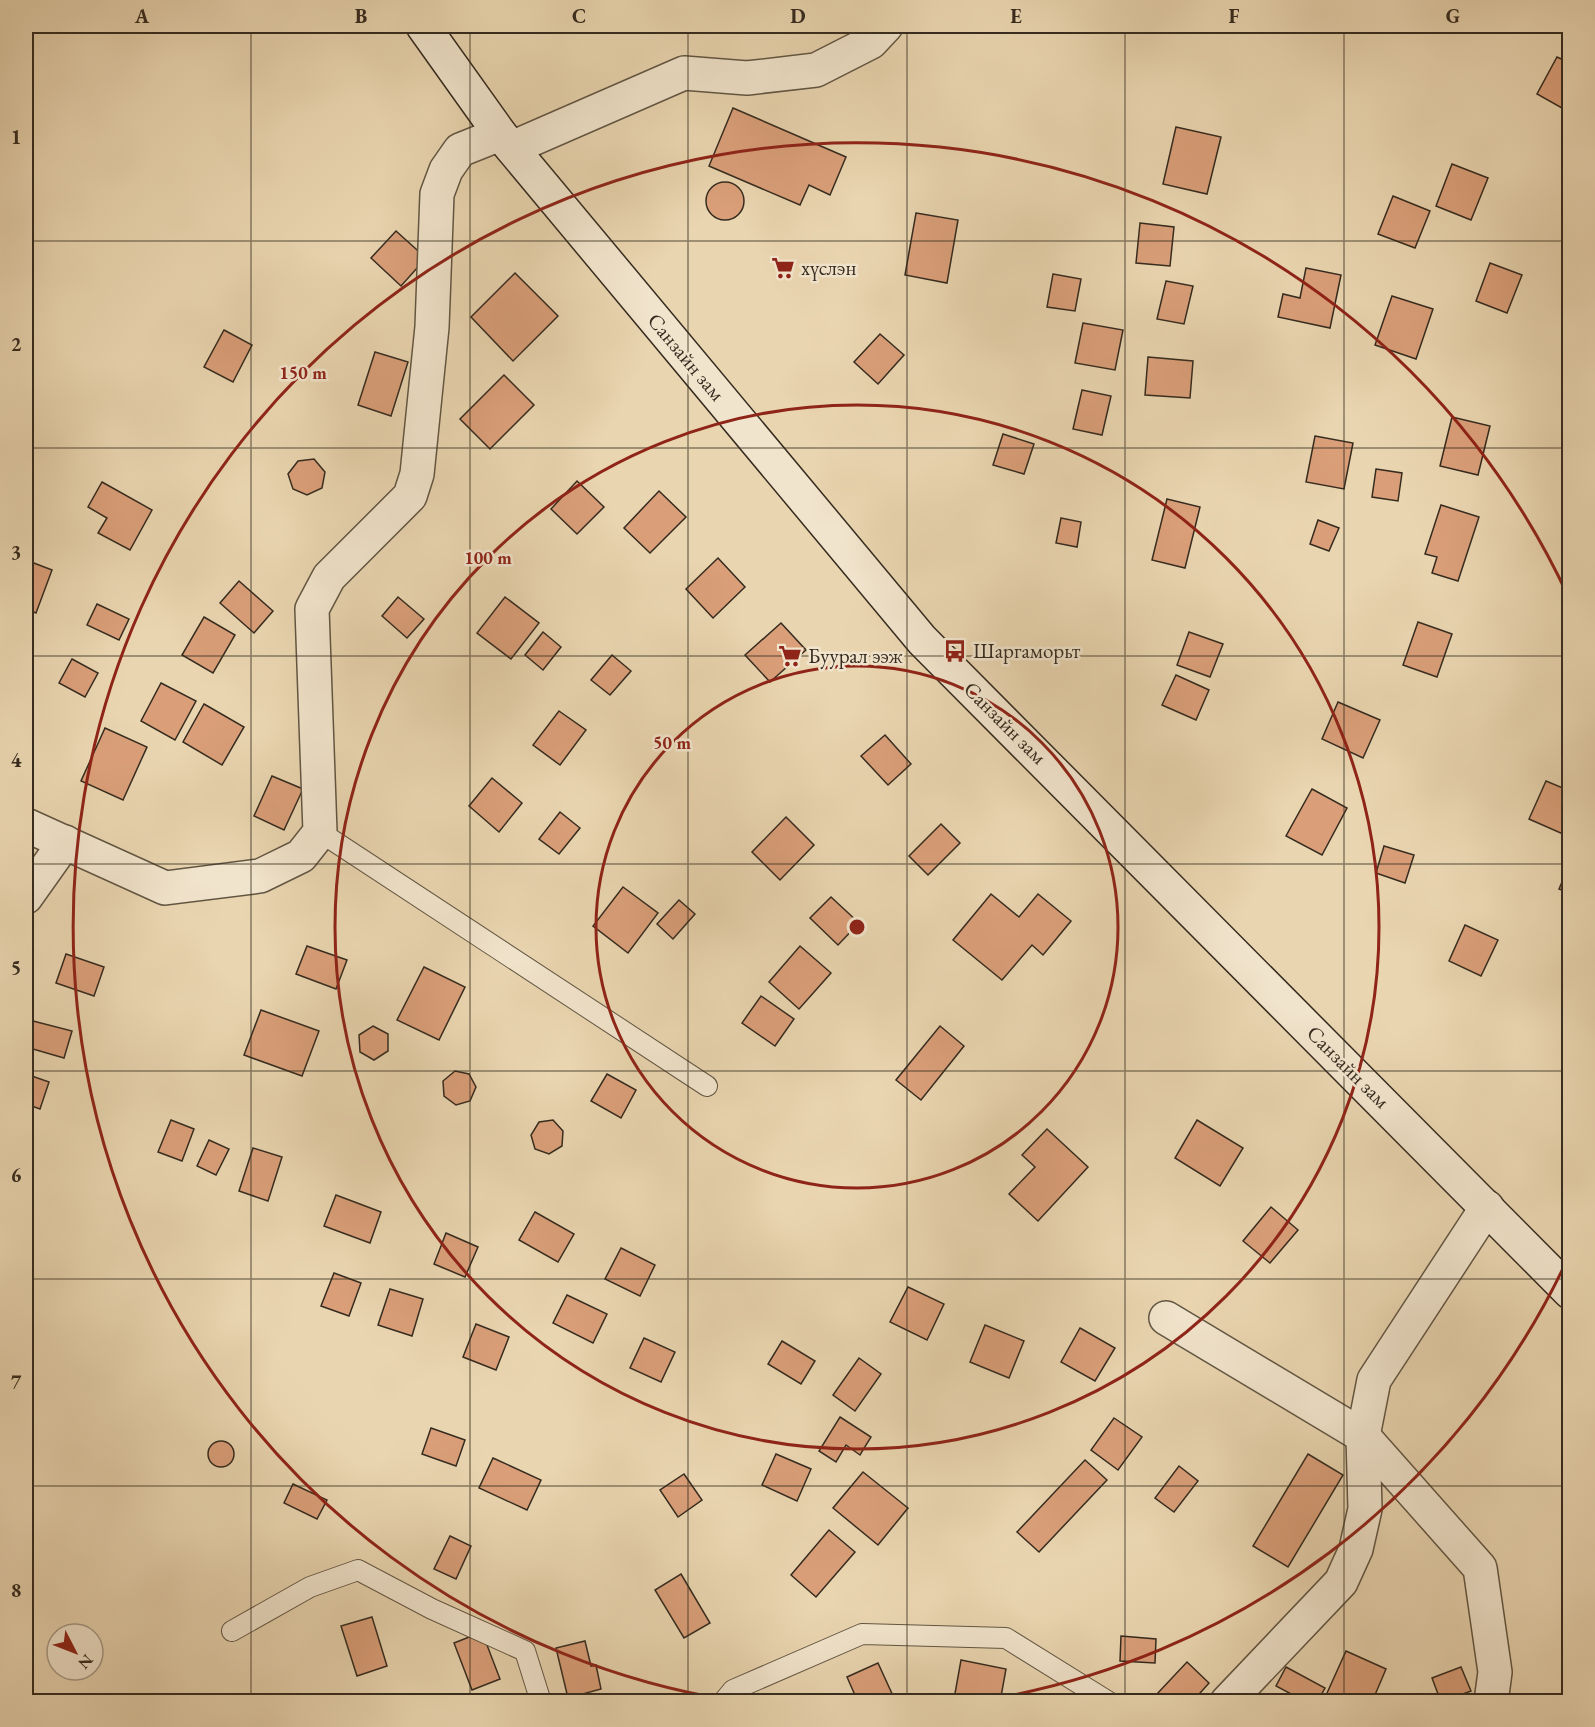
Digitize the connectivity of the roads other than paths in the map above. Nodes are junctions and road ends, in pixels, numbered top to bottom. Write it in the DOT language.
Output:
graph roads {
  1 [pos="423,26"];
  2 [pos="886,26"];
  3 [pos="506,141"];
  4 [pos="26,825"];
  5 [pos="320,832"];
  6 [pos="65,842"];
  7 [pos="26,897"];
  8 [pos="707,1086"];
  9 [pos="1487,1207"];
  10 [pos="1569,1292"];
  11 [pos="1166,1318"];
  12 [pos="1363,1436"];
  13 [pos="232,1631"];
  14 [pos="541,1701"];
  15 [pos="723,1701"];
  16 [pos="1109,1701"];
  17 [pos="1227,1701"];
  18 [pos="1491,1701"];
  1 -- 3 [label="street, Санзайн зам"];
  2 -- 3 [label="street"];
  3 -- 5 [label="street"];
  3 -- 9 [label="street, Санзайн зам"];
  4 -- 6 [label="street"];
  5 -- 6 [label="street"];
  5 -- 8 [label="lane"];
  6 -- 7 [label="street"];
  9 -- 10 [label="street, Санзайн зам"];
  9 -- 12 [label="street"];
  11 -- 12 [label="street"];
  12 -- 17 [label="street"];
  12 -- 18 [label="street"];
  13 -- 14 [label="lane"];
  15 -- 16 [label="lane"];
}
